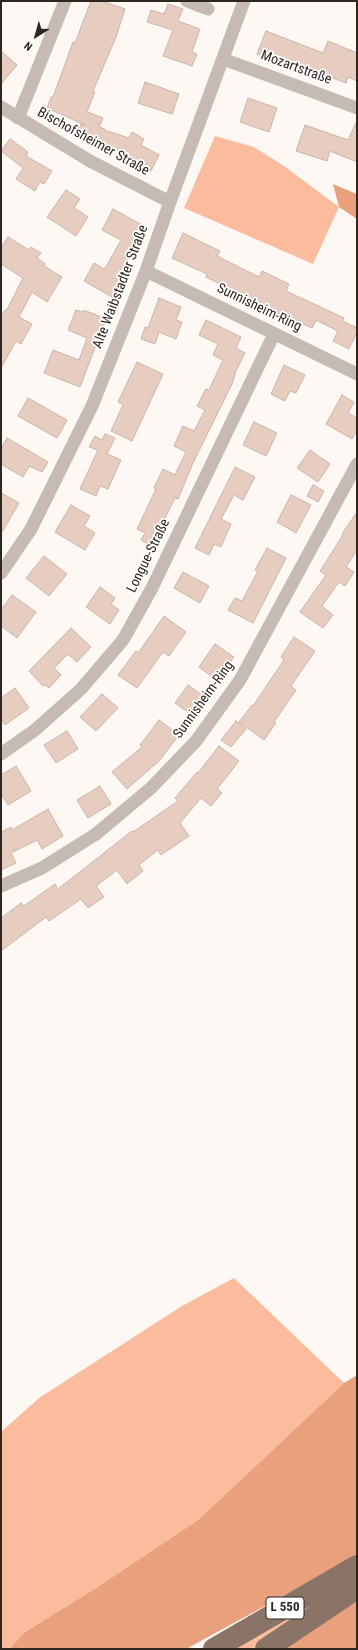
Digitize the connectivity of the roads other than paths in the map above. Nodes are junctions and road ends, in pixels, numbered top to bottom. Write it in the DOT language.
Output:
graph roads {
  1 [pos="65,1"];
  2 [pos="187,1"];
  3 [pos="244,1"];
  4 [pos="208,9"];
  5 [pos="223,59"];
  6 [pos="1,107"];
  7 [pos="357,108"];
  8 [pos="18,118"];
  9 [pos="170,202"];
  10 [pos="146,272"];
  11 [pos="274,334"];
  12 [pos="357,374"];
  13 [pos="357,464"];
  14 [pos="1,573"];
  15 [pos="1,754"];
  16 [pos="1,886"];
  17 [pos="357,1566"];
  18 [pos="357,1588"];
  19 [pos="214,1649"];
  20 [pos="266,1649"];
  1 -- 8 [label="street"];
  2 -- 4 [label="street"];
  3 -- 5 [label="street, Alte Waibstadter Straße"];
  5 -- 7 [label="street, Mozartstraße"];
  5 -- 9 [label="street, Alte Waibstadter Straße"];
  6 -- 8 [label="street, Bischofsheimer Straße"];
  8 -- 9 [label="street, Bischofsheimer Straße"];
  9 -- 10 [label="street, Alte Waibstadter Straße"];
  10 -- 11 [label="street, Sunnisheim-Ring"];
  10 -- 14 [label="street, Alte Waibstadter Straße"];
  11 -- 12 [label="street, Sunnisheim-Ring"];
  11 -- 15 [label="street, Longue-Straße"];
  13 -- 16 [label="street, Sunnisheim-Ring"];
  17 -- 19 [label="highway, L 550"];
  18 -- 20 [label="highway, L 550"];
}
